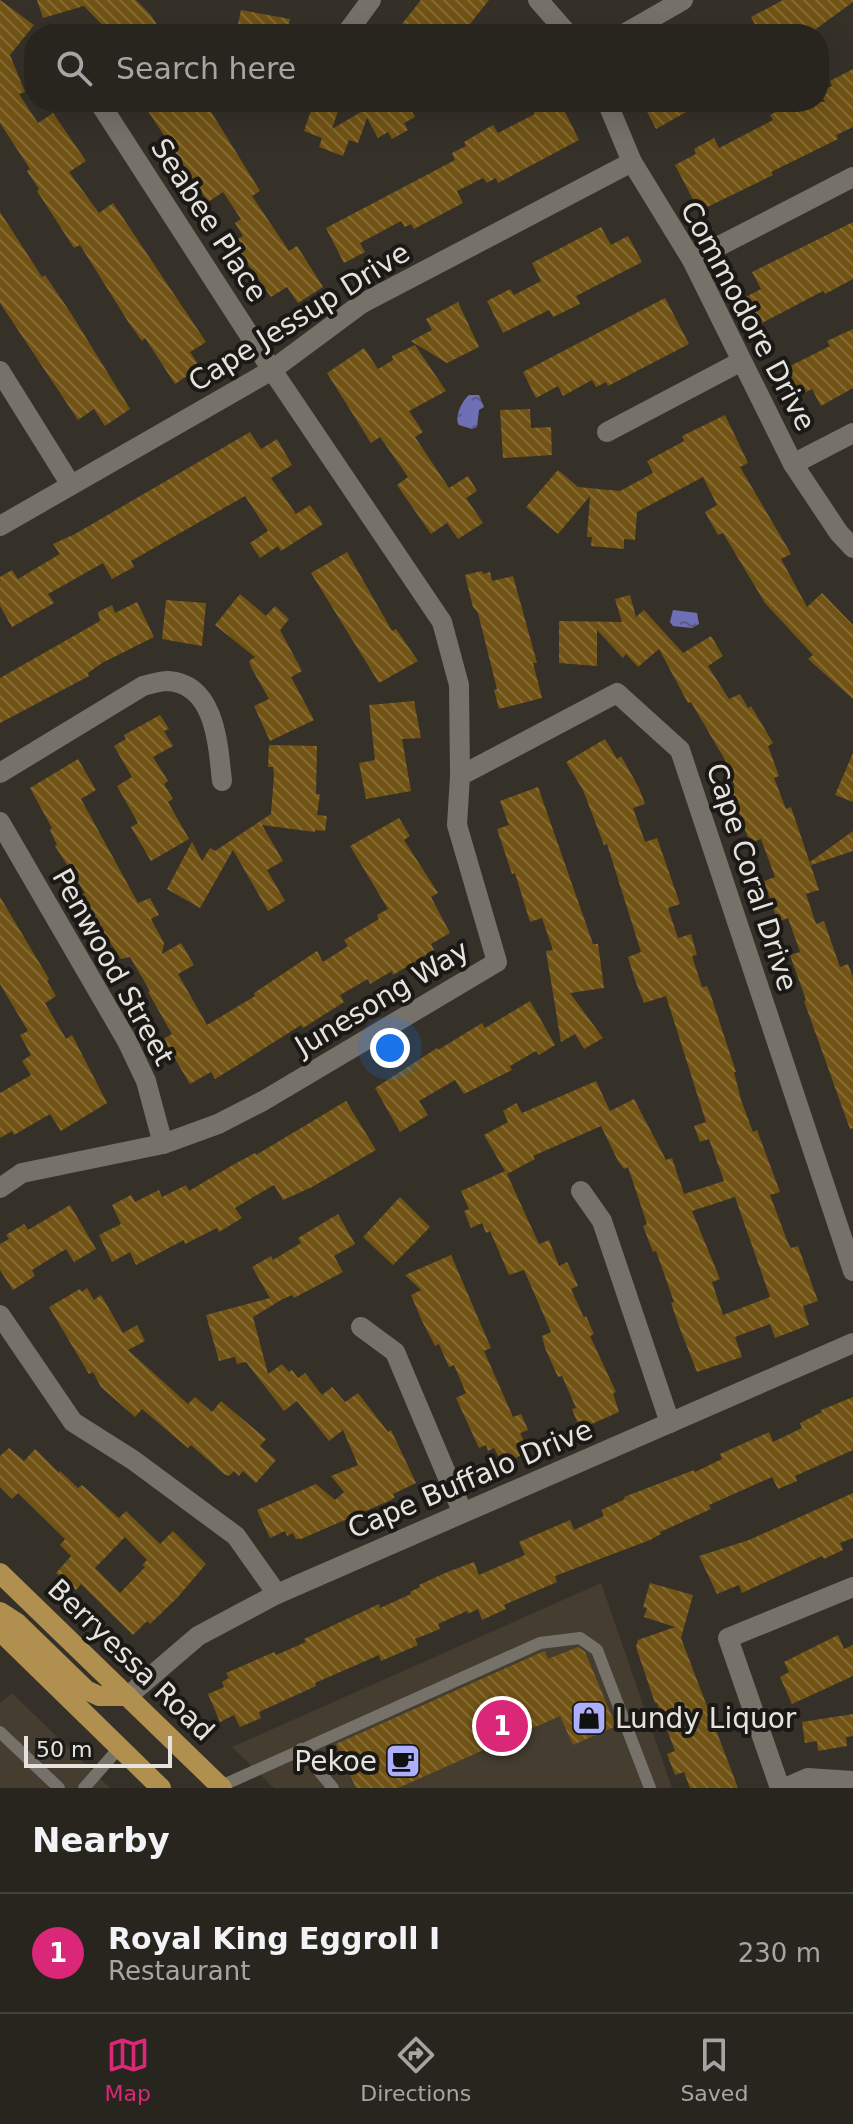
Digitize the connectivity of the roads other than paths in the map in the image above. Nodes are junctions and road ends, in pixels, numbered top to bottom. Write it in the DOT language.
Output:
graph roads {
  1 [pos="371,0"];
  2 [pos="538,0"];
  3 [pos="683,0"];
  4 [pos="353,24"];
  5 [pos="559,24"];
  6 [pos="641,24"];
  7 [pos="105,112"];
  8 [pos="611,112"];
  9 [pos="632,162"];
  10 [pos="853,177"];
  11 [pos="692,260"];
  12 [pos="740,362"];
  13 [pos="272,370"];
  14 [pos="0,371"];
  15 [pos="607,432"];
  16 [pos="853,433"];
  17 [pos="793,464"];
  18 [pos="71,485"];
  19 [pos="0,526"];
  20 [pos="853,548"];
  21 [pos="0,773"];
  22 [pos="460,776"];
  23 [pos="222,781"];
  24 [pos="0,822"];
  25 [pos="163,1144"];
  26 [pos="0,1188"];
  27 [pos="581,1191"];
  28 [pos="853,1271"];
  29 [pos="0,1315"];
  30 [pos="361,1327"];
  31 [pos="853,1343"];
  32 [pos="670,1423"];
  33 [pos="462,1511"];
  34 [pos="0,1573"];
  35 [pos="853,1587"];
  36 [pos="277,1594"];
  37 [pos="0,1612"];
  38 [pos="0,1631"];
  39 [pos="128,1696"];
  40 [pos="0,1732"];
  41 [pos="120,1747"];
  42 [pos="301,1749"];
  43 [pos="853,1781"];
  44 [pos="221,1787"];
  45 [pos="59,1788"];
  46 [pos="84,1788"];
  47 [pos="161,1788"];
  48 [pos="333,1788"];
  49 [pos="650,1788"];
  50 [pos="782,1788"];
  1 -- 4 [label="street"];
  2 -- 5 [label="street"];
  3 -- 6 [label="street"];
  7 -- 13 [label="street, Seabee Place"];
  8 -- 9 [label="street, Commodore Drive"];
  9 -- 11 [label="street, Commodore Drive"];
  9 -- 13 [label="street, Cape Jessup Drive"];
  10 -- 11 [label="street"];
  11 -- 12 [label="street, Commodore Drive"];
  12 -- 15 [label="street"];
  12 -- 17 [label="street, Commodore Drive"];
  13 -- 18 [label="street, Cape Jessup Drive"];
  13 -- 22 [label="street, Junesong Way"];
  14 -- 18 [label="street"];
  16 -- 17 [label="street"];
  17 -- 20 [label="street, Commodore Drive"];
  18 -- 19 [label="street, Cape Jessup Drive"];
  21 -- 23 [label="street"];
  22 -- 25 [label="street, Junesong Way"];
  22 -- 28 [label="street, Cape Coral Drive"];
  24 -- 25 [label="street, Penwood Street"];
  25 -- 26 [label="street, Junesong Way"];
  27 -- 32 [label="street"];
  29 -- 36 [label="street"];
  30 -- 33 [label="street"];
  31 -- 32 [label="street, Cape Buffalo Drive"];
  32 -- 33 [label="street, Cape Buffalo Drive"];
  33 -- 36 [label="street, Cape Buffalo Drive"];
  34 -- 39 [label="main road, Berryessa Road"];
  35 -- 50 [label="street"];
  36 -- 39 [label="street, Cape Buffalo Drive"];
  37 -- 39 [label="main road"];
  38 -- 41 [label="main road"];
  39 -- 44 [label="main road, Berryessa Road"];
  40 -- 45 [label="lane"];
  41 -- 46 [label="lane"];
  41 -- 47 [label="main road"];
  42 -- 44 [label="lane"];
  42 -- 48 [label="lane"];
  42 -- 49 [label="lane"];
  43 -- 50 [label="street"];
}
